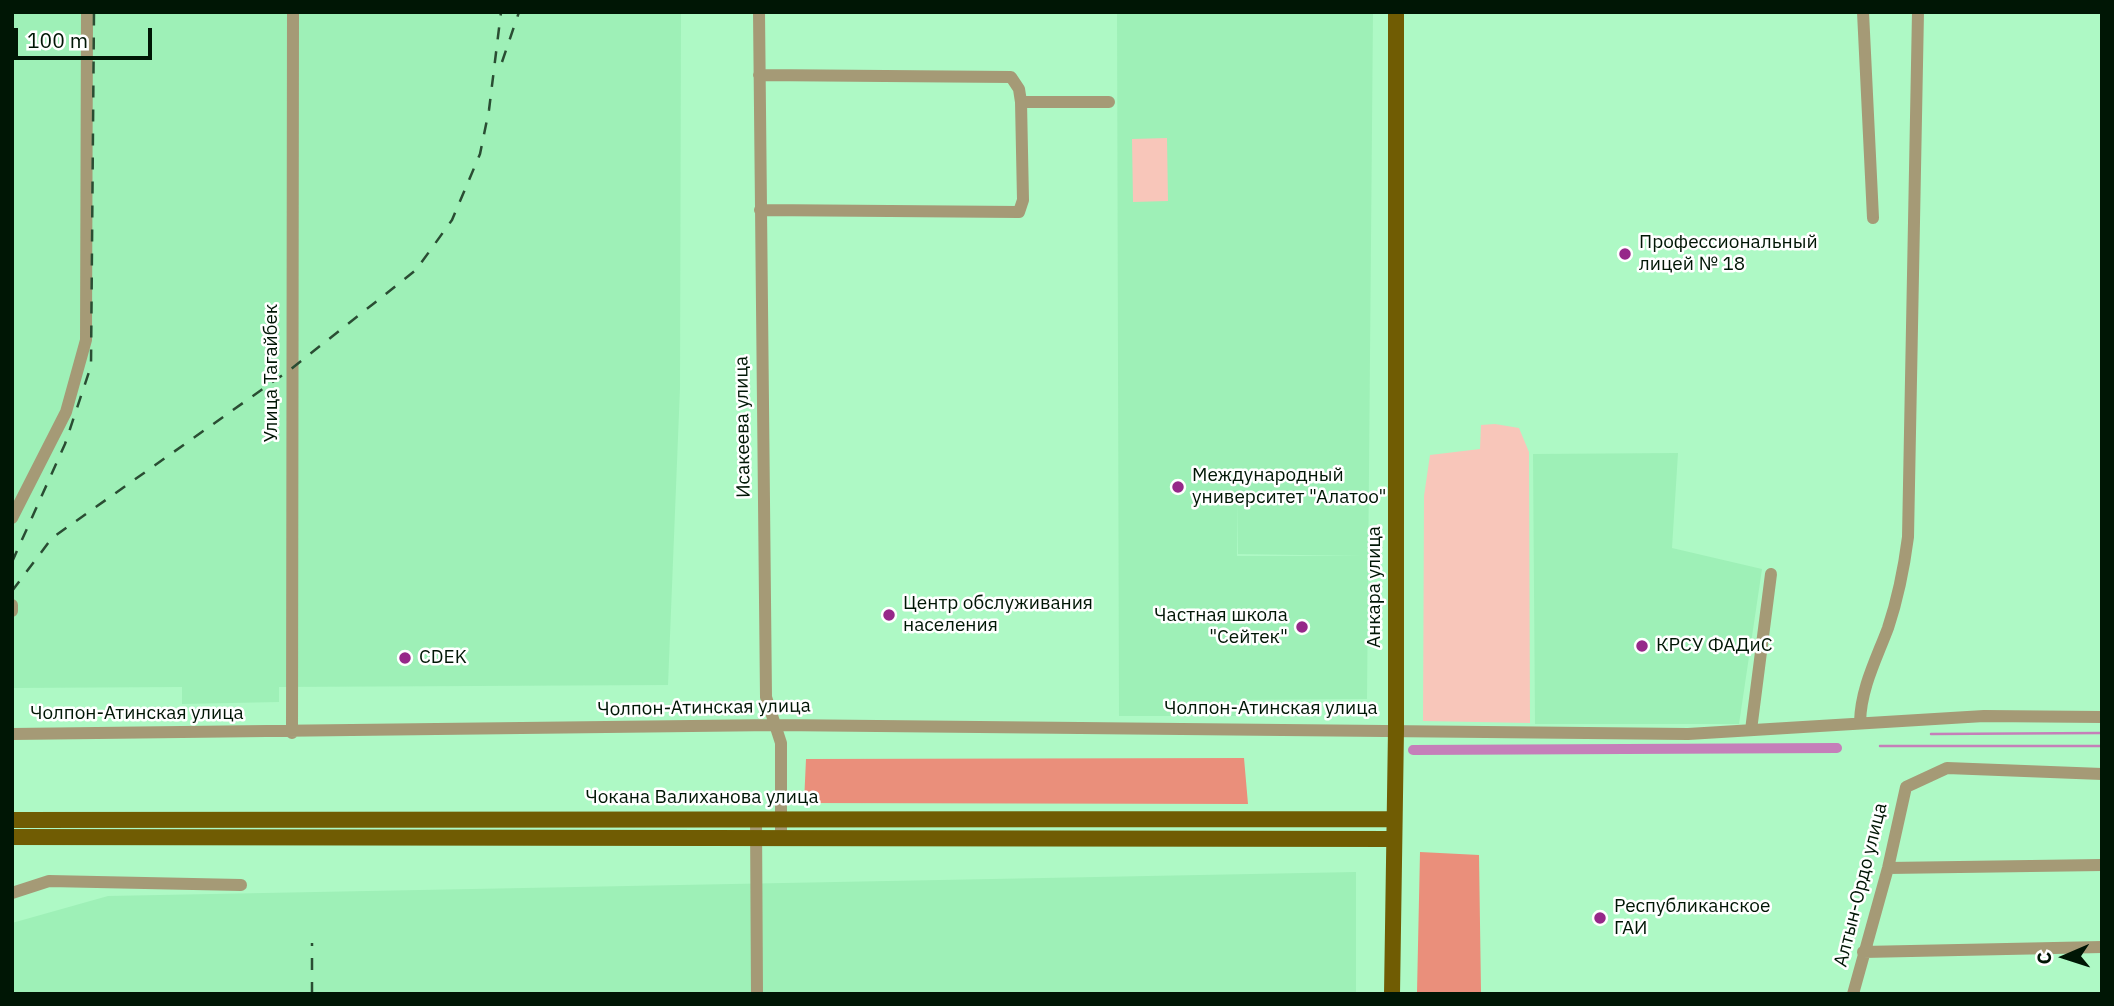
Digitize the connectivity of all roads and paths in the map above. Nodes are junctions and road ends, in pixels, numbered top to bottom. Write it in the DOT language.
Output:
graph roads {
  1 [pos="87,12"];
  2 [pos="293,12"];
  3 [pos="759,12"];
  4 [pos="1396,12"];
  5 [pos="1863,12"];
  6 [pos="1918,12"];
  7 [pos="759,75"];
  8 [pos="1021,102"];
  9 [pos="1109,102"];
  10 [pos="760,210"];
  11 [pos="1872,218"];
  12 [pos="12,518"];
  13 [pos="1771,574"];
  14 [pos="12,605"];
  15 [pos="12,611"];
  16 [pos="2102,717"];
  17 [pos="1872,722"];
  18 [pos="776,725"];
  19 [pos="1396,730"];
  20 [pos="1751,730"];
  21 [pos="292,733"];
  22 [pos="12,734"];
  23 [pos="2102,774"];
  24 [pos="756,819"];
  25 [pos="781,819"];
  26 [pos="1043,819"];
  27 [pos="12,820"];
  28 [pos="479,820"];
  29 [pos="1393,820"];
  30 [pos="12,837"];
  31 [pos="1043,837"];
  32 [pos="781,839"];
  33 [pos="1392,839"];
  34 [pos="479,840"];
  35 [pos="756,840"];
  36 [pos="2102,865"];
  37 [pos="1888,868"];
  38 [pos="241,885"];
  39 [pos="12,893"];
  40 [pos="2102,947"];
  41 [pos="1863,951"];
  42 [pos="757,994"];
  43 [pos="1392,994"];
  44 [pos="1853,994"];
  1 -- 12 [label="street"];
  2 -- 21 [label="street, Улица Тагайбек"];
  3 -- 7 [label="street, Исакеева улица"];
  4 -- 19 [label="main road, Анкара улица"];
  5 -- 11 [label="street"];
  6 -- 17 [label="street"];
  7 -- 8 [label="street"];
  7 -- 10 [label="street, Исакеева улица"];
  8 -- 9 [label="street"];
  8 -- 10 [label="street"];
  10 -- 18 [label="street, Исакеева улица"];
  13 -- 20 [label="street"];
  14 -- 15 [label="street"];
  16 -- 17 [label="street, Чолпон-Атинская улица"];
  17 -- 20 [label="street, Чолпон-Атинская улица"];
  18 -- 19 [label="street, Чолпон-Атинская улица"];
  18 -- 21 [label="street, Чолпон-Атинская улица"];
  18 -- 25 [label="street, Исакеева улица"];
  19 -- 20 [label="street, Чолпон-Атинская улица"];
  19 -- 29 [label="main road, Анкара улица"];
  21 -- 22 [label="street, Чолпон-Атинская улица"];
  23 -- 37 [label="street, Алтын-Ордо улица"];
  24 -- 25 [label="main road, Чокана Валиханова улица"];
  24 -- 28 [label="main road, Чокана Валиханова улица"];
  24 -- 35 [label="street"];
  25 -- 26 [label="main road, Чокана Валиханова улица"];
  25 -- 32 [label="street, Исакеева улица"];
  26 -- 29 [label="main road, Чокана Валиханова улица"];
  26 -- 31 [label="main road"];
  27 -- 28 [label="main road, Чокана Валиханова улица"];
  28 -- 34 [label="main road"];
  29 -- 33 [label="main road, Анкара улица"];
  30 -- 34 [label="main road"];
  31 -- 32 [label="main road"];
  31 -- 33 [label="main road"];
  32 -- 35 [label="main road"];
  33 -- 43 [label="main road, Анкара улица"];
  34 -- 35 [label="main road"];
  35 -- 42 [label="street"];
  36 -- 37 [label="street"];
  37 -- 41 [label="street, Алтын-Ордо улица"];
  38 -- 39 [label="street"];
  40 -- 41 [label="street"];
  41 -- 44 [label="street, Алтын-Ордо улица"];
}
